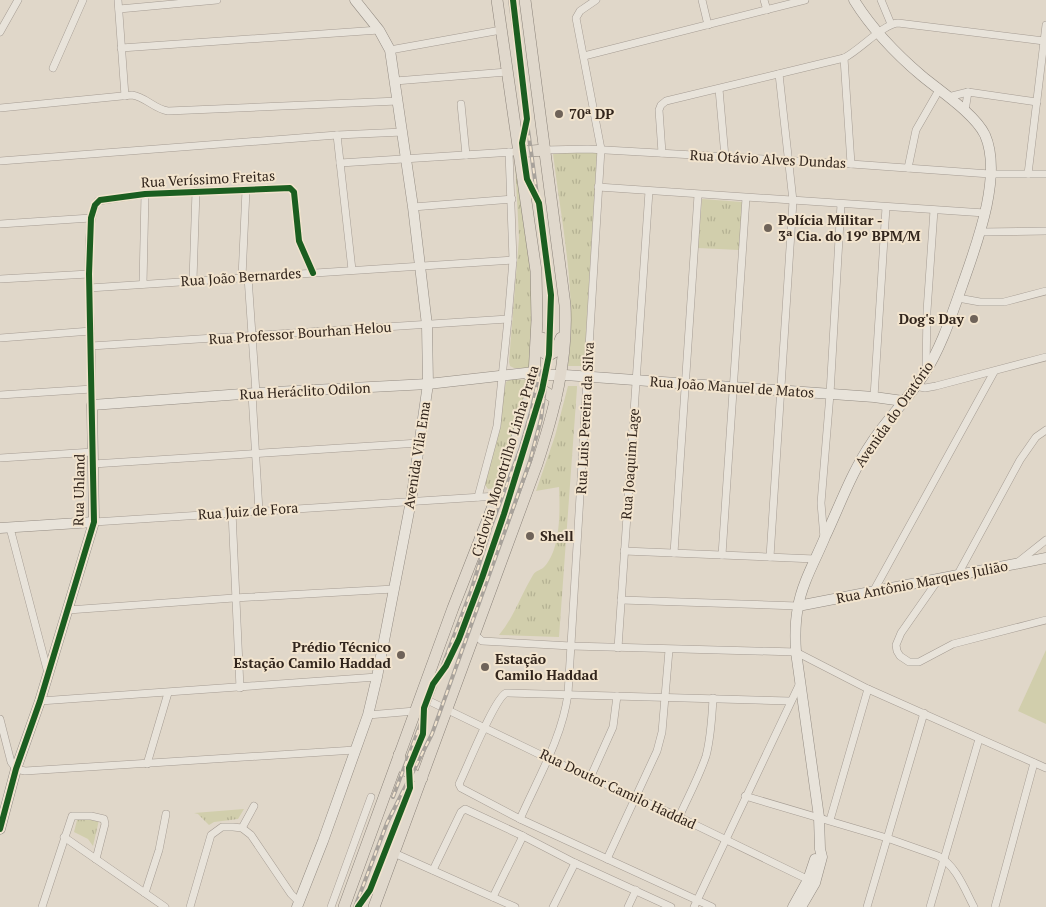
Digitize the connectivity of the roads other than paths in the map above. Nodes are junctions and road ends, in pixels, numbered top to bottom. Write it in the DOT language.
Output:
graph roads {
  1 [pos="18,0"];
  2 [pos="83,0"];
  3 [pos="118,0"];
  4 [pos="218,0"];
  5 [pos="355,0"];
  6 [pos="497,0"];
  7 [pos="525,0"];
  8 [pos="596,0"];
  9 [pos="702,0"];
  10 [pos="764,0"];
  11 [pos="805,0"];
  12 [pos="854,0"];
  13 [pos="881,0"];
  14 [pos="119,9"];
  15 [pos="767,10"];
  16 [pos="891,24"];
  17 [pos="708,25"];
  18 [pos="1046,25"];
  19 [pos="379,30"];
  20 [pos="501,30"];
  21 [pos="0,32"];
  22 [pos="878,33"];
  23 [pos="1044,40"];
  24 [pos="121,48"];
  25 [pos="390,50"];
  26 [pos="584,56"];
  27 [pos="844,58"];
  28 [pos="53,68"];
  29 [pos="507,72"];
  30 [pos="779,74"];
  31 [pos="395,81"];
  32 [pos="719,89"];
  33 [pos="939,90"];
  34 [pos="968,92"];
  35 [pos="125,96"];
  36 [pos="948,97"];
  37 [pos="398,101"];
  38 [pos="1037,102"];
  39 [pos="461,104"];
  40 [pos="0,108"];
  41 [pos="964,111"];
  42 [pos="403,132"];
  43 [pos="336,135"];
  44 [pos="601,149"];
  45 [pos="545,150"];
  46 [pos="662,153"];
  47 [pos="466,155"];
  48 [pos="516,155"];
  49 [pos="725,156"];
  50 [pos="407,159"];
  51 [pos="789,160"];
  52 [pos="0,161"];
  53 [pos="340,164"];
  54 [pos="851,164"];
  55 [pos="908,168"];
  56 [pos="990,174"];
  57 [pos="1028,174"];
  58 [pos="1046,174"];
  59 [pos="598,187"];
  60 [pos="246,190"];
  61 [pos="196,191"];
  62 [pos="649,191"];
  63 [pos="145,194"];
  64 [pos="698,195"];
  65 [pos="746,198"];
  66 [pos="512,199"];
  67 [pos="98,201"];
  68 [pos="793,201"];
  69 [pos="841,204"];
  70 [pos="413,207"];
  71 [pos="886,207"];
  72 [pos="934,210"];
  73 [pos="984,213"];
  74 [pos="91,218"];
  75 [pos="0,224"];
  76 [pos="1046,231"];
  77 [pos="981,232"];
  78 [pos="512,260"];
  79 [pos="420,266"];
  80 [pos="352,270"];
  81 [pos="536,271"];
  82 [pos="313,273"];
  83 [pos="89,274"];
  84 [pos="245,277"];
  85 [pos="0,279"];
  86 [pos="193,280"];
  87 [pos="143,284"];
  88 [pos="89,288"];
  89 [pos="1046,291"];
  90 [pos="958,298"];
  91 [pos="508,319"];
  92 [pos="427,325"];
  93 [pos="565,327"];
  94 [pos="91,331"];
  95 [pos="252,336"];
  96 [pos="0,338"];
  97 [pos="91,346"];
  98 [pos="1046,357"];
  99 [pos="926,371"];
  100 [pos="994,372"];
  101 [pos="534,374"];
  102 [pos="561,375"];
  103 [pos="502,376"];
  104 [pos="588,377"];
  105 [pos="636,380"];
  106 [pos="428,384"];
  107 [pos="686,384"];
  108 [pos="915,386"];
  109 [pos="734,387"];
  110 [pos="92,389"];
  111 [pos="781,390"];
  112 [pos="254,394"];
  113 [pos="530,394"];
  114 [pos="830,394"];
  115 [pos="0,395"];
  116 [pos="874,397"];
  117 [pos="556,399"];
  118 [pos="902,401"];
  119 [pos="92,405"];
  120 [pos="1046,430"];
  121 [pos="419,443"];
  122 [pos="93,452"];
  123 [pos="255,453"];
  124 [pos="0,458"];
  125 [pos="93,464"];
  126 [pos="497,496"];
  127 [pos="478,497"];
  128 [pos="411,501"];
  129 [pos="259,511"];
  130 [pos="232,512"];
  131 [pos="94,522"];
  132 [pos="5,528"];
  133 [pos="824,539"];
  134 [pos="1046,540"];
  135 [pos="624,552"];
  136 [pos="674,553"];
  137 [pos="722,555"];
  138 [pos="770,557"];
  139 [pos="1046,558"];
  140 [pos="816,559"];
  141 [pos="1017,563"];
  142 [pos="957,576"];
  143 [pos="938,580"];
  144 [pos="394,589"];
  145 [pos="873,592"];
  146 [pos="234,598"];
  147 [pos="621,600"];
  148 [pos="798,606"];
  149 [pos="68,610"];
  150 [pos="1046,620"];
  151 [pos="474,634"];
  152 [pos="572,646"];
  153 [pos="618,648"];
  154 [pos="669,650"];
  155 [pos="796,652"];
  156 [pos="48,674"];
  157 [pos="377,677"];
  158 [pos="800,683"];
  159 [pos="240,688"];
  160 [pos="868,688"];
  161 [pos="168,692"];
  162 [pos="568,694"];
  163 [pos="421,696"];
  164 [pos="617,696"];
  165 [pos="666,697"];
  166 [pos="713,698"];
  167 [pos="40,701"];
  168 [pos="790,701"];
  169 [pos="446,710"];
  170 [pos="415,711"];
  171 [pos="368,714"];
  172 [pos="924,714"];
  173 [pos="0,719"];
  174 [pos="485,728"];
  175 [pos="979,739"];
  176 [pos="3,747"];
  177 [pos="355,750"];
  178 [pos="399,755"];
  179 [pos="547,758"];
  180 [pos="1034,763"];
  181 [pos="147,764"];
  182 [pos="16,768"];
  183 [pos="1046,768"];
  184 [pos="591,776"];
  185 [pos="422,778"];
  186 [pos="745,796"];
  187 [pos="371,797"];
  188 [pos="636,797"];
  189 [pos="4,803"];
  190 [pos="254,806"];
  191 [pos="166,814"];
  192 [pos="679,816"];
  193 [pos="819,817"];
  194 [pos="520,819"];
  195 [pos="830,820"];
  196 [pos="0,828"];
  197 [pos="242,828"];
  198 [pos="523,836"];
  199 [pos="64,837"];
  200 [pos="887,838"];
  201 [pos="725,840"];
  202 [pos="394,853"];
  203 [pos="607,859"];
  204 [pos="945,859"];
  205 [pos="96,860"];
  206 [pos="575,863"];
  207 [pos="433,870"];
  208 [pos="811,882"];
  209 [pos="636,890"];
  210 [pos="145,893"];
  211 [pos="493,897"];
  212 [pos="696,904"];
  213 [pos="298,905"];
  214 [pos="42,907"];
  215 [pos="165,907"];
  216 [pos="190,907"];
  217 [pos="331,907"];
  218 [pos="344,907"];
  219 [pos="374,907"];
  220 [pos="515,907"];
  221 [pos="553,907"];
  222 [pos="628,907"];
  223 [pos="671,907"];
  224 [pos="712,907"];
  225 [pos="793,907"];
  226 [pos="802,907"];
  227 [pos="867,907"];
  228 [pos="930,907"];
  229 [pos="974,907"];
  230 [pos="995,907"];
  1 -- 21 [label="street"];
  2 -- 28 [label="street"];
  3 -- 14 [label="street"];
  4 -- 14 [label="street"];
  5 -- 19 [label="main road, Avenida Vila Ema"];
  6 -- 20 [label="main road"];
  7 -- 45 [label="main road"];
  8 -- 26 [label="street, Rua Luis Pereira da Silva"];
  9 -- 17 [label="street"];
  10 -- 15 [label="street"];
  11 -- 15 [label="street"];
  12 -- 22 [label="main road, Avenida do Oratório"];
  13 -- 16 [label="street"];
  14 -- 24 [label="street"];
  15 -- 17 [label="street"];
  16 -- 22 [label="street"];
  16 -- 23 [label="street"];
  17 -- 26 [label="street"];
  18 -- 23 [label="street"];
  19 -- 24 [label="street"];
  19 -- 25 [label="main road, Avenida Vila Ema"];
  20 -- 25 [label="street"];
  20 -- 29 [label="main road"];
  22 -- 27 [label="street"];
  22 -- 33 [label="main road, Avenida do Oratório"];
  23 -- 38 [label="street"];
  24 -- 35 [label="street"];
  25 -- 31 [label="main road, Avenida Vila Ema"];
  26 -- 44 [label="street, Rua Luis Pereira da Silva"];
  27 -- 30 [label="street"];
  27 -- 54 [label="street"];
  29 -- 31 [label="street"];
  29 -- 48 [label="main road"];
  30 -- 32 [label="street"];
  30 -- 51 [label="street"];
  31 -- 37 [label="main road, Avenida Vila Ema"];
  32 -- 46 [label="street"];
  32 -- 49 [label="street"];
  33 -- 36 [label="main road, Avenida do Oratório"];
  33 -- 55 [label="street"];
  34 -- 36 [label="street"];
  34 -- 38 [label="street"];
  34 -- 41 [label="street"];
  35 -- 37 [label="street"];
  35 -- 40 [label="street"];
  36 -- 41 [label="main road, Avenida do Oratório"];
  37 -- 42 [label="main road, Avenida Vila Ema"];
  38 -- 57 [label="street"];
  39 -- 47 [label="street"];
  41 -- 56 [label="main road, Avenida do Oratório"];
  42 -- 43 [label="street"];
  42 -- 50 [label="main road, Avenida Vila Ema"];
  43 -- 52 [label="street"];
  43 -- 53 [label="street"];
  44 -- 45 [label="street, Rua Otávio Alves Dundas"];
  44 -- 46 [label="street, Rua Otávio Alves Dundas"];
  44 -- 59 [label="street, Rua Luis Pereira da Silva"];
  45 -- 48 [label="main road"];
  45 -- 93 [label="main road"];
  46 -- 49 [label="street, Rua Otávio Alves Dundas"];
  47 -- 48 [label="street"];
  47 -- 50 [label="street"];
  48 -- 66 [label="street"];
  48 -- 81 [label="main road"];
  49 -- 51 [label="street, Rua Otávio Alves Dundas"];
  50 -- 53 [label="street"];
  50 -- 70 [label="main road, Avenida Vila Ema"];
  51 -- 54 [label="street, Rua Otávio Alves Dundas"];
  51 -- 68 [label="street"];
  53 -- 80 [label="street"];
  54 -- 55 [label="street, Rua Otávio Alves Dundas"];
  55 -- 56 [label="street, Rua Otávio Alves Dundas"];
  56 -- 57 [label="street, Rua Otávio Alves Dundas"];
  56 -- 73 [label="main road, Avenida do Oratório"];
  57 -- 58 [label="street, Rua Otávio Alves Dundas"];
  59 -- 62 [label="street"];
  59 -- 104 [label="street, Rua Luis Pereira da Silva"];
  60 -- 61 [label="street, Rua Veríssimo Freitas"];
  60 -- 82 [label="street, Rua Veríssimo Freitas"];
  60 -- 84 [label="street"];
  61 -- 63 [label="street, Rua Veríssimo Freitas"];
  61 -- 86 [label="street"];
  62 -- 64 [label="street"];
  62 -- 105 [label="street, Rua Joaquim Lage"];
  63 -- 67 [label="street, Rua Veríssimo Freitas"];
  63 -- 87 [label="street"];
  64 -- 65 [label="street"];
  64 -- 107 [label="street"];
  65 -- 68 [label="street"];
  65 -- 109 [label="street"];
  66 -- 70 [label="street"];
  66 -- 78 [label="street"];
  67 -- 74 [label="street, Rua Uhland"];
  68 -- 69 [label="street"];
  68 -- 111 [label="street"];
  69 -- 71 [label="street"];
  69 -- 114 [label="street"];
  70 -- 79 [label="main road, Avenida Vila Ema"];
  71 -- 72 [label="street"];
  71 -- 116 [label="street"];
  72 -- 73 [label="street"];
  72 -- 99 [label="street"];
  73 -- 77 [label="main road, Avenida do Oratório"];
  74 -- 75 [label="street"];
  74 -- 83 [label="street, Rua Uhland"];
  76 -- 77 [label="street"];
  77 -- 90 [label="main road, Avenida do Oratório"];
  78 -- 79 [label="street, Rua João Bernardes"];
  78 -- 91 [label="street"];
  79 -- 80 [label="street, Rua João Bernardes"];
  79 -- 92 [label="main road, Avenida Vila Ema"];
  80 -- 82 [label="street, Rua João Bernardes"];
  81 -- 93 [label="main road"];
  81 -- 101 [label="main road"];
  82 -- 84 [label="street, Rua João Bernardes"];
  83 -- 85 [label="street"];
  83 -- 88 [label="street, Rua Uhland"];
  84 -- 86 [label="street, Rua João Bernardes"];
  84 -- 95 [label="street"];
  86 -- 87 [label="street, Rua João Bernardes"];
  87 -- 88 [label="street, Rua João Bernardes"];
  88 -- 94 [label="street, Rua Uhland"];
  89 -- 90 [label="street"];
  90 -- 99 [label="main road, Avenida do Oratório"];
  91 -- 92 [label="street, Rua Professor Bourhan Helou"];
  91 -- 103 [label="street"];
  92 -- 95 [label="street, Rua Professor Bourhan Helou"];
  92 -- 106 [label="main road, Avenida Vila Ema"];
  93 -- 102 [label="main road"];
  94 -- 96 [label="street"];
  94 -- 97 [label="street, Rua Uhland"];
  95 -- 97 [label="street, Rua Professor Bourhan Helou"];
  95 -- 112 [label="street"];
  97 -- 110 [label="street, Rua Uhland"];
  98 -- 100 [label="street"];
  99 -- 108 [label="main road, Avenida do Oratório"];
  100 -- 108 [label="street"];
  100 -- 145 [label="street"];
  101 -- 102 [label="main road, Rua Heráclito Odilon"];
  101 -- 103 [label="main road, Rua Heráclito Odilon"];
  101 -- 113 [label="main road"];
  102 -- 104 [label="main road, Rua João Manuel de Matos"];
  102 -- 117 [label="main road"];
  103 -- 106 [label="main road, Rua Heráclito Odilon"];
  103 -- 127 [label="street"];
  104 -- 105 [label="main road, Rua João Manuel de Matos"];
  104 -- 152 [label="street, Rua Luis Pereira da Silva"];
  105 -- 107 [label="main road, Rua João Manuel de Matos"];
  105 -- 135 [label="street, Rua Joaquim Lage"];
  106 -- 112 [label="main road, Rua Heráclito Odilon"];
  106 -- 121 [label="main road, Avenida Vila Ema"];
  107 -- 109 [label="main road, Rua João Manuel de Matos"];
  107 -- 136 [label="street"];
  108 -- 118 [label="main road, Avenida do Oratório"];
  109 -- 111 [label="main road, Rua João Manuel de Matos"];
  109 -- 137 [label="street"];
  110 -- 115 [label="street"];
  110 -- 119 [label="street, Rua Uhland"];
  111 -- 114 [label="main road, Rua João Manuel de Matos"];
  111 -- 138 [label="street"];
  112 -- 119 [label="main road, Rua Heráclito Odilon"];
  112 -- 123 [label="street"];
  113 -- 117 [label="main road"];
  113 -- 126 [label="main road"];
  114 -- 116 [label="main road, Rua João Manuel de Matos"];
  114 -- 133 [label="street"];
  116 -- 118 [label="main road, Rua João Manuel de Matos"];
  117 -- 151 [label="main road"];
  118 -- 133 [label="main road, Avenida do Oratório"];
  119 -- 122 [label="main road, Rua Uhland"];
  120 -- 142 [label="street"];
  121 -- 123 [label="street"];
  121 -- 128 [label="main road, Avenida Vila Ema"];
  122 -- 124 [label="street"];
  122 -- 125 [label="main road, Rua Uhland"];
  123 -- 125 [label="street"];
  123 -- 129 [label="street"];
  125 -- 131 [label="main road, Rua Uhland"];
  126 -- 127 [label="street, Rua Juiz de Fora"];
  126 -- 163 [label="main road"];
  127 -- 128 [label="street, Rua Juiz de Fora"];
  128 -- 129 [label="street, Rua Juiz de Fora"];
  128 -- 144 [label="main road, Avenida Vila Ema"];
  129 -- 130 [label="street, Rua Juiz de Fora"];
  130 -- 131 [label="street, Rua Juiz de Fora"];
  130 -- 146 [label="street"];
  131 -- 132 [label="main road, Rua Juiz de Fora"];
  131 -- 149 [label="main road, Rua Uhland"];
  132 -- 156 [label="street"];
  133 -- 140 [label="main road, Avenida do Oratório"];
  134 -- 141 [label="street"];
  135 -- 136 [label="street"];
  135 -- 147 [label="street, Rua Joaquim Lage"];
  136 -- 137 [label="street"];
  137 -- 138 [label="street"];
  138 -- 140 [label="street"];
  139 -- 141 [label="main road, Rua Antônio Marques Julião"];
  140 -- 148 [label="main road, Avenida do Oratório"];
  141 -- 142 [label="main road, Rua Antônio Marques Julião"];
  142 -- 143 [label="main road, Rua Antônio Marques Julião"];
  143 -- 145 [label="main road, Rua Antônio Marques Julião"];
  143 -- 150 [label="street"];
  144 -- 146 [label="street"];
  144 -- 157 [label="main road, Avenida Vila Ema"];
  145 -- 148 [label="main road, Rua Antônio Marques Julião"];
  146 -- 149 [label="street"];
  146 -- 159 [label="street"];
  147 -- 148 [label="street"];
  147 -- 153 [label="street, Rua Joaquim Lage"];
  148 -- 155 [label="main road, Avenida do Oratório"];
  149 -- 156 [label="main road, Rua Uhland"];
  151 -- 152 [label="street"];
  151 -- 169 [label="main road"];
  152 -- 153 [label="street"];
  152 -- 162 [label="street, Rua Luis Pereira da Silva"];
  153 -- 154 [label="street"];
  154 -- 155 [label="street"];
  154 -- 165 [label="street"];
  155 -- 158 [label="main road, Avenida do Oratório"];
  155 -- 160 [label="street"];
  156 -- 167 [label="main road, Rua Uhland"];
  157 -- 159 [label="street"];
  157 -- 171 [label="main road, Avenida Vila Ema"];
  158 -- 168 [label="street"];
  158 -- 193 [label="main road, Avenida do Oratório"];
  159 -- 161 [label="street"];
  160 -- 172 [label="street"];
  160 -- 195 [label="street"];
  161 -- 167 [label="street"];
  161 -- 181 [label="street"];
  162 -- 164 [label="street"];
  162 -- 174 [label="street"];
  162 -- 179 [label="street, Rua Luis Pereira da Silva"];
  163 -- 169 [label="street, Rua Doutor Camilo Haddad"];
  163 -- 170 [label="main road"];
  164 -- 165 [label="street"];
  164 -- 184 [label="street"];
  165 -- 166 [label="street"];
  165 -- 188 [label="street"];
  166 -- 168 [label="street"];
  166 -- 192 [label="street"];
  167 -- 182 [label="main road, Rua Uhland"];
  168 -- 186 [label="street"];
  169 -- 174 [label="street, Rua Doutor Camilo Haddad"];
  169 -- 185 [label="main road"];
  170 -- 171 [label="street"];
  170 -- 178 [label="main road"];
  171 -- 177 [label="main road, Avenida Vila Ema"];
  172 -- 175 [label="street"];
  172 -- 200 [label="street"];
  173 -- 176 [label="street"];
  174 -- 179 [label="street, Rua Doutor Camilo Haddad"];
  174 -- 194 [label="street"];
  175 -- 180 [label="street"];
  175 -- 204 [label="street"];
  176 -- 182 [label="street"];
  177 -- 181 [label="street"];
  177 -- 213 [label="main road, Avenida Vila Ema"];
  178 -- 185 [label="main road"];
  178 -- 218 [label="main road"];
  179 -- 184 [label="street, Rua Doutor Camilo Haddad"];
  179 -- 194 [label="street, Rua Luis Pereira da Silva"];
  180 -- 183 [label="street"];
  180 -- 230 [label="street"];
  181 -- 182 [label="street"];
  182 -- 189 [label="main road, Rua Uhland"];
  184 -- 188 [label="street, Rua Doutor Camilo Haddad"];
  185 -- 202 [label="main road"];
  186 -- 193 [label="street"];
  186 -- 201 [label="street"];
  187 -- 217 [label="street"];
  188 -- 192 [label="street, Rua Doutor Camilo Haddad"];
  188 -- 203 [label="street"];
  189 -- 196 [label="main road, Rua Uhland"];
  190 -- 197 [label="street"];
  191 -- 210 [label="street"];
  192 -- 201 [label="street, Rua Doutor Camilo Haddad"];
  193 -- 195 [label="street"];
  193 -- 208 [label="main road, Avenida do Oratório"];
  194 -- 203 [label="street"];
  195 -- 200 [label="street"];
  197 -- 213 [label="street"];
  197 -- 216 [label="street"];
  198 -- 206 [label="street"];
  198 -- 207 [label="street"];
  198 -- 211 [label="street"];
  199 -- 205 [label="street"];
  199 -- 205 [label="street"];
  199 -- 214 [label="street"];
  200 -- 204 [label="street"];
  200 -- 227 [label="street"];
  201 -- 208 [label="street, Rua Doutor Camilo Haddad"];
  201 -- 212 [label="street"];
  202 -- 207 [label="street"];
  202 -- 219 [label="main road"];
  203 -- 212 [label="street"];
  204 -- 228 [label="street"];
  204 -- 229 [label="street"];
  205 -- 210 [label="street"];
  206 -- 209 [label="street"];
  206 -- 221 [label="street"];
  207 -- 211 [label="street"];
  208 -- 225 [label="main road, Avenida do Oratório"];
  208 -- 226 [label="main road, Avenida do Oratório"];
  209 -- 222 [label="street"];
  209 -- 223 [label="street"];
  210 -- 215 [label="street"];
  211 -- 220 [label="street"];
  212 -- 224 [label="street"];
}
